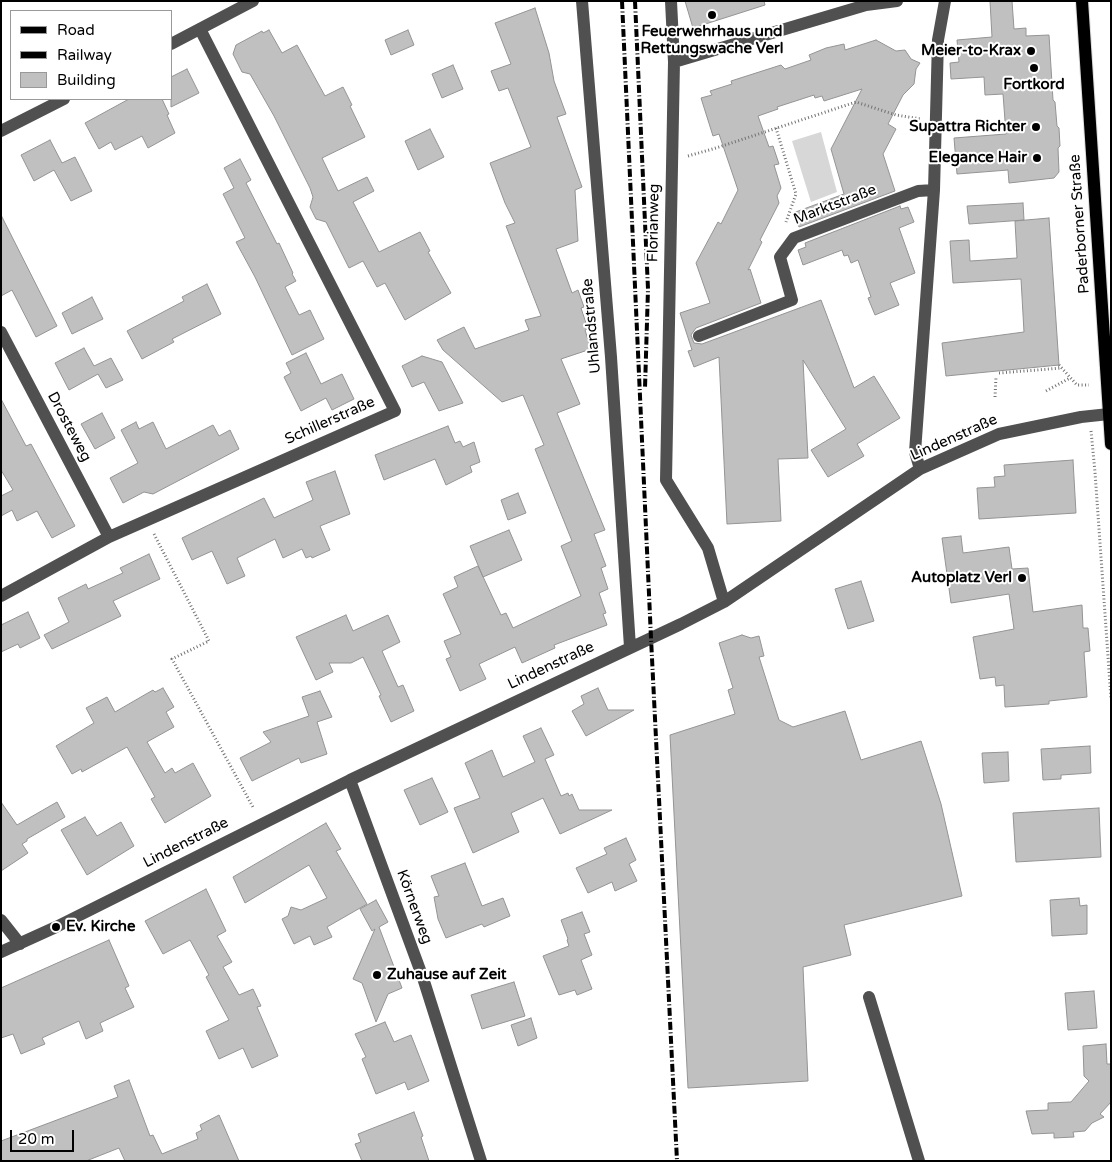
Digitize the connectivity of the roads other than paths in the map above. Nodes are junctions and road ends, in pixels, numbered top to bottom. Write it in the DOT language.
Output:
graph roads {
  1 [pos="253,1"];
  2 [pos="582,1"];
  3 [pos="671,1"];
  4 [pos="896,1"];
  5 [pos="945,1"];
  6 [pos="1082,1"];
  7 [pos="200,29"];
  8 [pos="172,43"];
  9 [pos="674,62"];
  10 [pos="62,100"];
  11 [pos="1,130"];
  12 [pos="934,190"];
  13 [pos="1,332"];
  14 [pos="699,336"];
  15 [pos="1109,414"];
  16 [pos="1111,444"];
  17 [pos="920,469"];
  18 [pos="109,537"];
  19 [pos="1,596"];
  20 [pos="724,602"];
  21 [pos="630,647"];
  22 [pos="350,780"];
  23 [pos="1,920"];
  24 [pos="20,944"];
  25 [pos="1,952"];
  26 [pos="869,997"];
  27 [pos="481,1161"];
  28 [pos="919,1161"];
  1 -- 7 [label="street"];
  2 -- 21 [label="street, Uhlandstraße"];
  3 -- 9 [label="street, Florianweg"];
  4 -- 9 [label="street"];
  5 -- 12 [label="street"];
  6 -- 15 [label="main road, Paderborner Straße"];
  7 -- 8 [label="street"];
  7 -- 18 [label="street, Schillerstraße"];
  9 -- 20 [label="street, Florianweg"];
  10 -- 11 [label="street"];
  12 -- 14 [label="street, Marktstraße"];
  12 -- 17 [label="street"];
  13 -- 18 [label="street, Drosteweg"];
  15 -- 16 [label="main road, Paderborner Straße"];
  15 -- 17 [label="street, Lindenstraße"];
  17 -- 20 [label="street, Lindenstraße"];
  18 -- 19 [label="street, Schillerstraße"];
  20 -- 21 [label="street, Lindenstraße"];
  21 -- 22 [label="street, Lindenstraße"];
  22 -- 24 [label="street, Lindenstraße"];
  22 -- 27 [label="street, Körnerweg"];
  23 -- 24 [label="street"];
  24 -- 25 [label="street, Lindenstraße"];
  26 -- 28 [label="street"];
}
